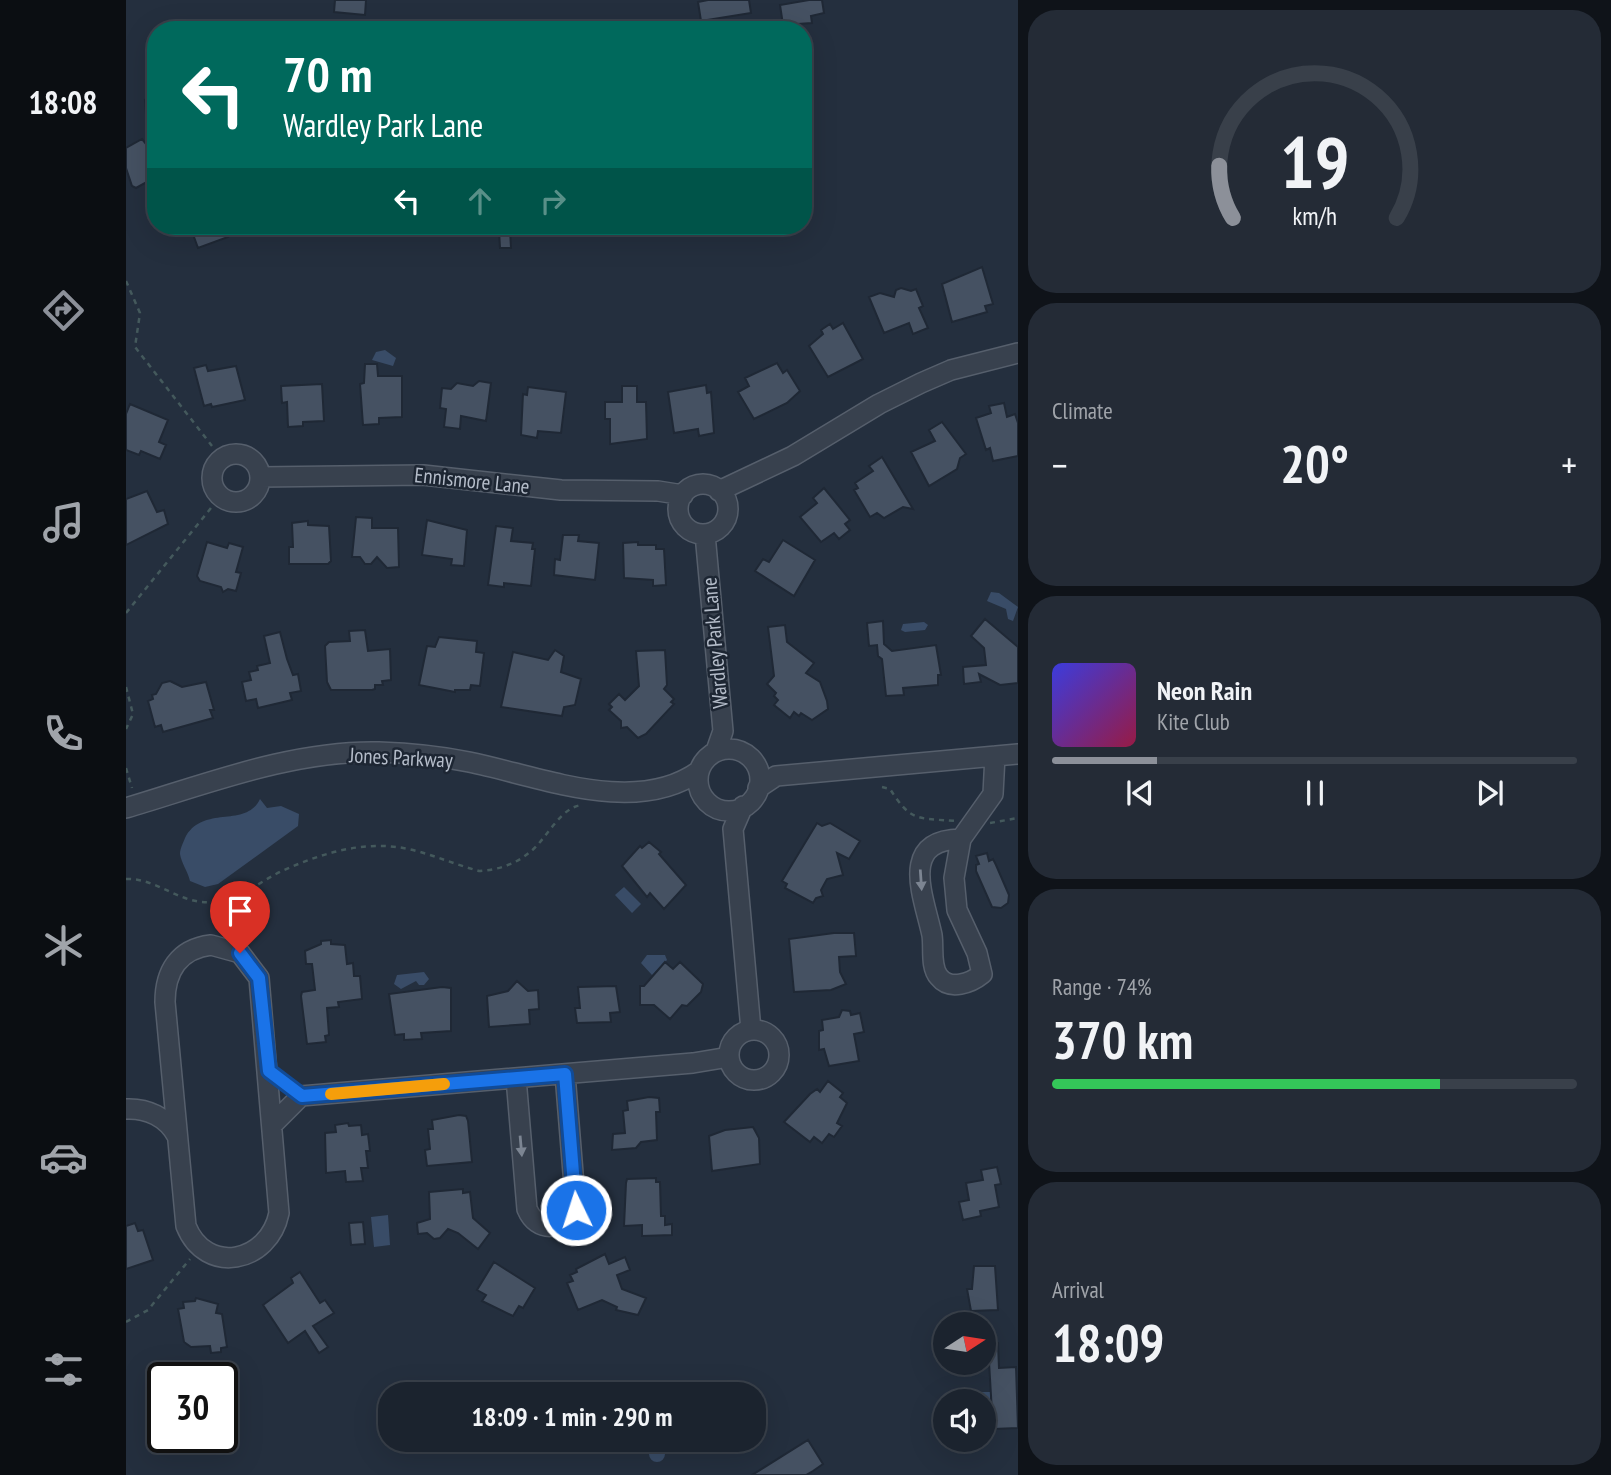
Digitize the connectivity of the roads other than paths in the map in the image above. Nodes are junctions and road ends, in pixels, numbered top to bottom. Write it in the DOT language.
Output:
graph roads {
  1 [pos="1018,353"];
  2 [pos="260,477"];
  3 [pos="719,491"];
  4 [pos="683,495"];
  5 [pos="705,534"];
  6 [pos="726,751"];
  7 [pos="1018,754"];
  8 [pos="995,756"];
  9 [pos="755,764"];
  10 [pos="699,771"];
  11 [pos="775,776"];
  12 [pos="680,785"];
  13 [pos="758,788"];
  14 [pos="701,792"];
  15 [pos="743,806"];
  16 [pos="131,807"];
  17 [pos="719,809"];
  18 [pos="733,828"];
  19 [pos="961,839"];
  20 [pos="751,1030"];
  21 [pos="729,1057"];
  22 [pos="269,1071"];
  23 [pos="565,1074"];
  24 [pos="171,1076"];
  25 [pos="516,1078"];
  26 [pos="302,1096"];
  27 [pos="132,1109"];
  28 [pos="272,1124"];
  29 [pos="177,1136"];
  1 -- 3 [label="street"];
  2 -- 4 [label="street, Ennismore Lane"];
  3 -- 4 [label="street"];
  3 -- 5 [label="street"];
  4 -- 5 [label="street"];
  5 -- 6 [label="street, Wardley Park Lane"];
  6 -- 9 [label="street"];
  6 -- 10 [label="street"];
  7 -- 8 [label="street"];
  8 -- 11 [label="street"];
  8 -- 19 [label="street"];
  9 -- 11 [label="street"];
  9 -- 13 [label="street"];
  10 -- 12 [label="street, Jones Parkway"];
  10 -- 14 [label="street"];
  11 -- 13 [label="street"];
  12 -- 14 [label="street, Jones Parkway"];
  12 -- 16 [label="street, Jones Parkway"];
  13 -- 15 [label="street"];
  14 -- 17 [label="street"];
  15 -- 17 [label="street"];
  15 -- 18 [label="street"];
  17 -- 18 [label="street"];
  18 -- 20 [label="street"];
  19 -- 19 [label="street, one-way"];
  20 -- 21 [label="street"];
  20 -- 21 [label="street"];
  21 -- 23 [label="street"];
  22 -- 24 [label="street"];
  22 -- 26 [label="street"];
  22 -- 28 [label="street"];
  23 -- 25 [label="street"];
  25 -- 23 [label="street, one-way"];
  24 -- 27 [label="street"];
  24 -- 29 [label="street"];
  25 -- 26 [label="street"];
  26 -- 28 [label="street"];
  27 -- 29 [label="street"];
  28 -- 29 [label="street"];
}
